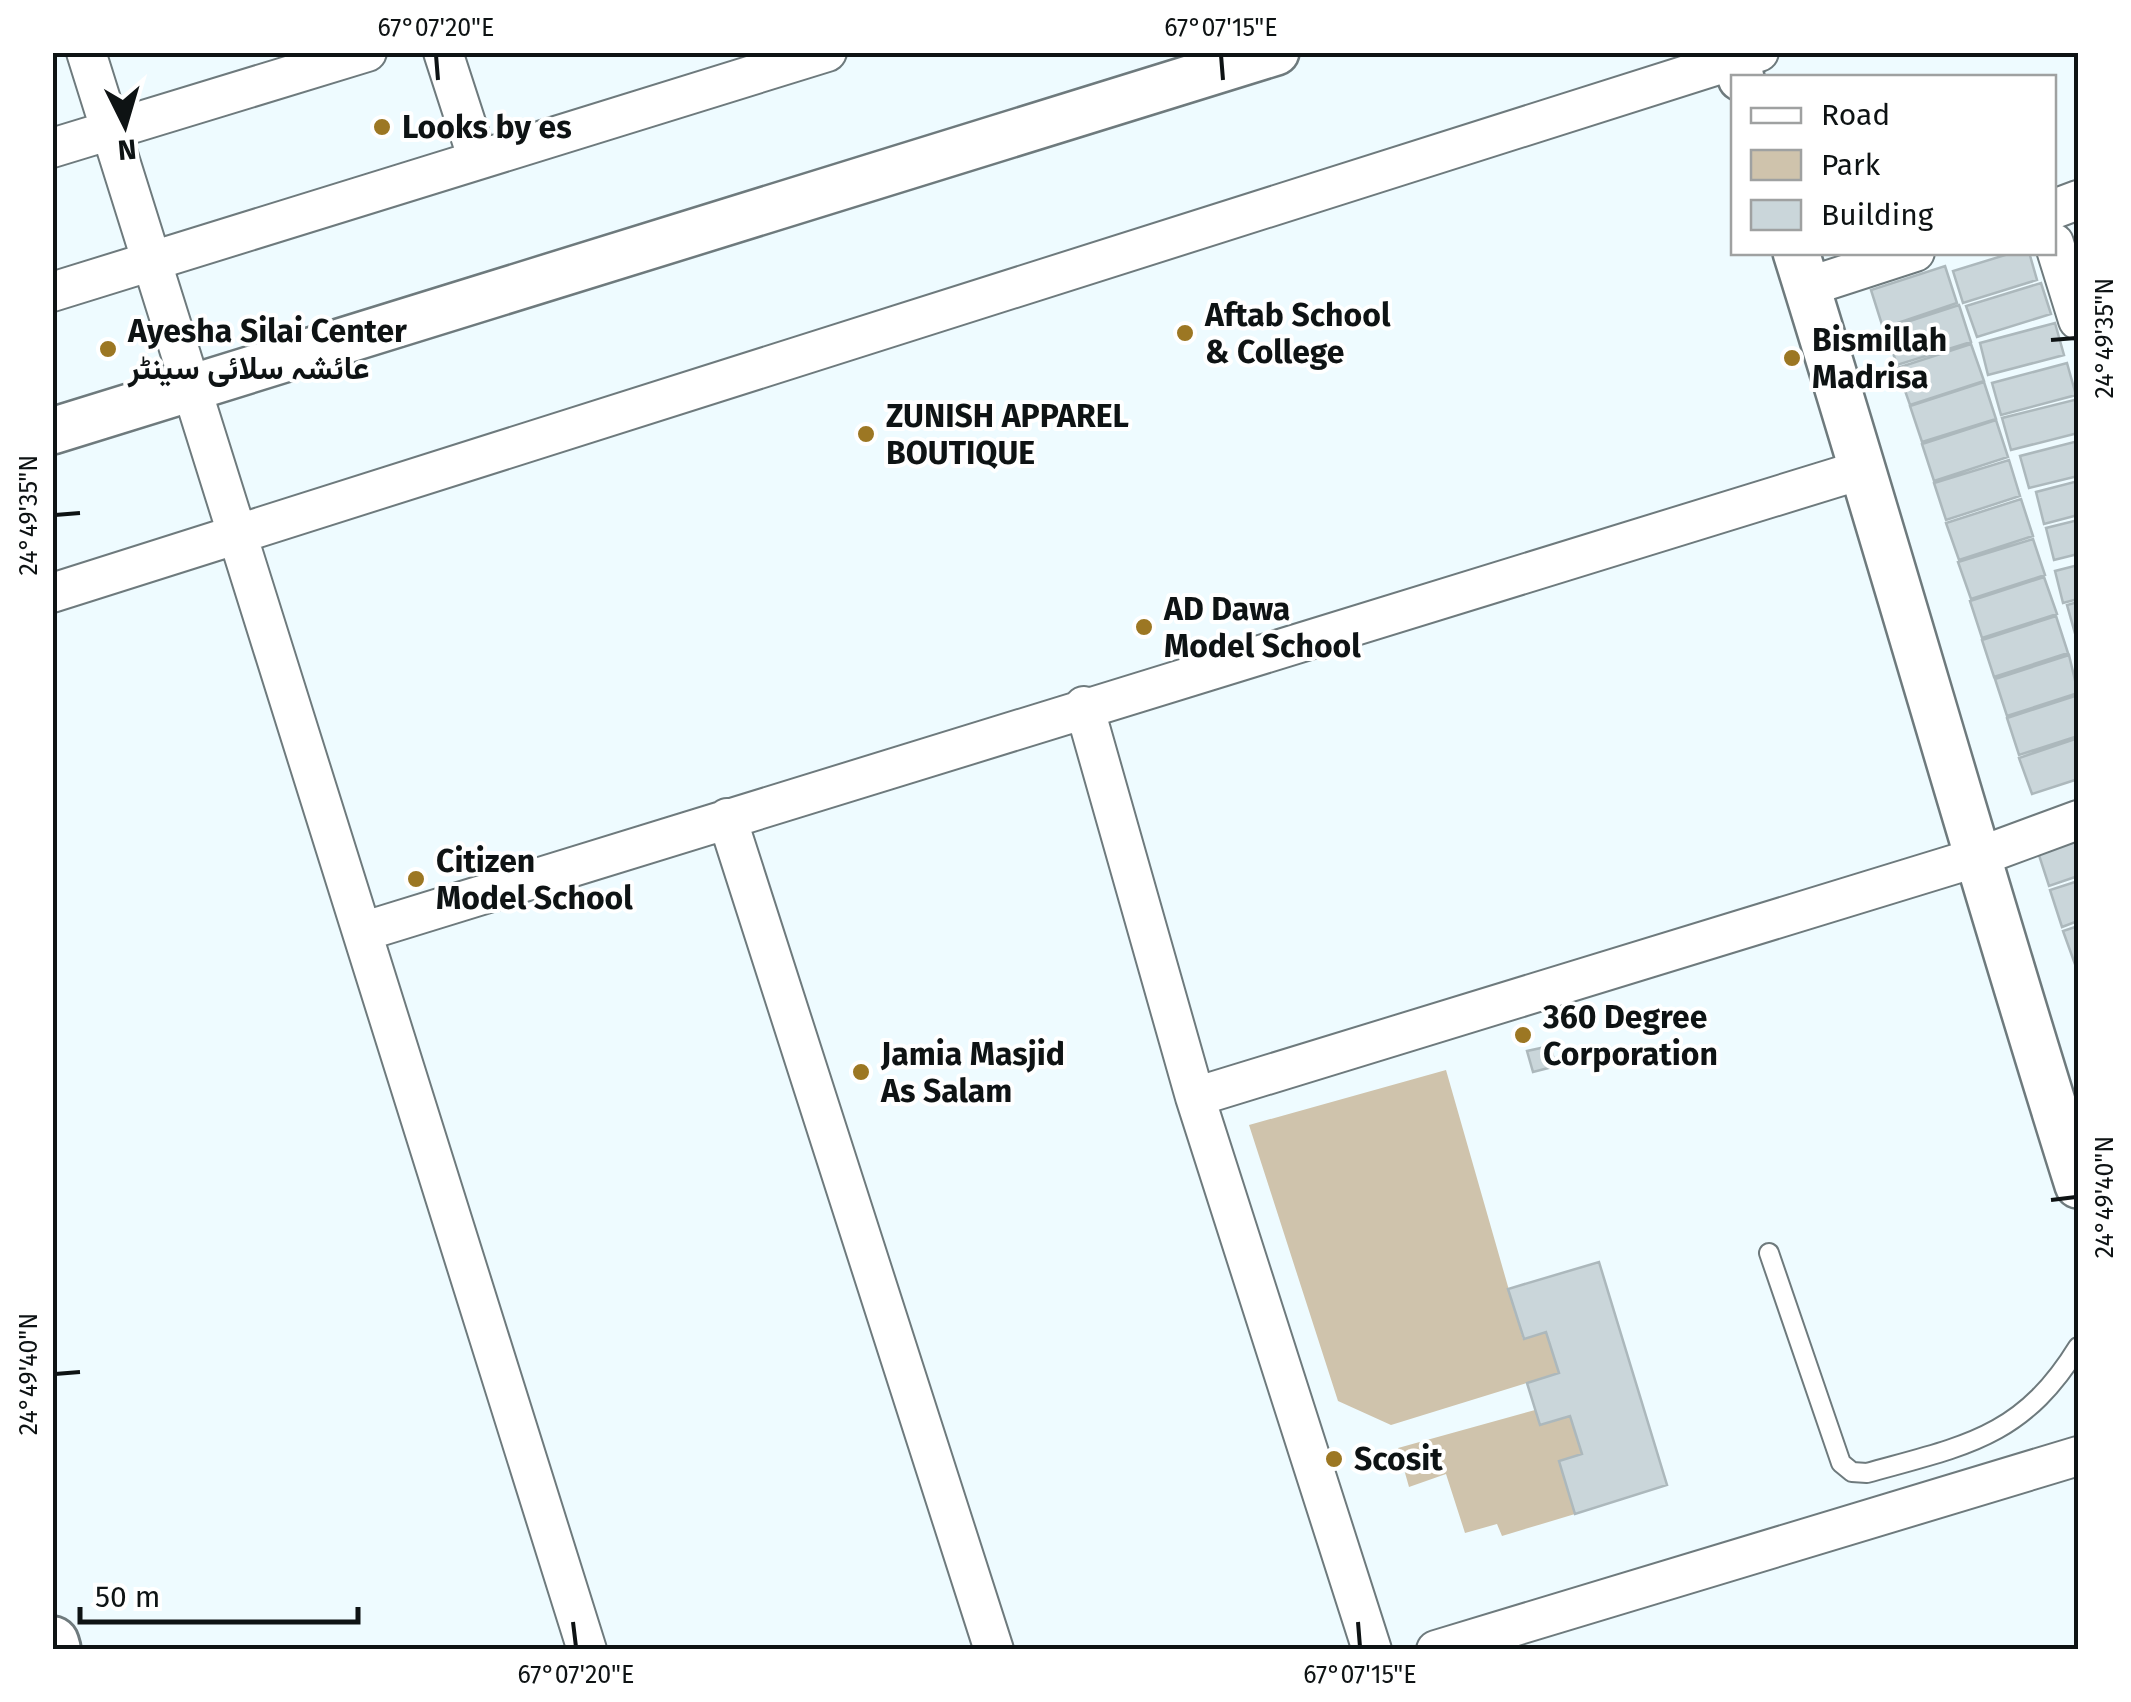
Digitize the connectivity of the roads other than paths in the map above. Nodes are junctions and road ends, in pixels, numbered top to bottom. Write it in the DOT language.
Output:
graph roads {
  1 [pos="86,52"];
  2 [pos="368,52"];
  3 [pos="444,52"];
  4 [pos="827,52"];
  5 [pos="1276,52"];
  6 [pos="1742,61"];
  7 [pos="111,130"];
  8 [pos="52,148"];
  9 [pos="478,160"];
  10 [pos="2056,249"];
  11 [pos="1896,255"];
  12 [pos="153,261"];
  13 [pos="1801,270"];
  14 [pos="52,292"];
  15 [pos="2078,320"];
  16 [pos="194,388"];
  17 [pos="52,431"];
  18 [pos="1864,468"];
  19 [pos="239,533"];
  20 [pos="52,593"];
  21 [pos="1084,706"];
  22 [pos="727,818"];
  23 [pos="2078,820"];
  24 [pos="1974,858"];
  25 [pos="364,932"];
  26 [pos="1195,1097"];
  27 [pos="2078,1185"];
  28 [pos="1768,1253"];
  29 [pos="2078,1347"];
  30 [pos="2078,1456"];
  31 [pos="587,1650"];
  32 [pos="994,1650"];
  33 [pos="1372,1650"];
  34 [pos="1436,1650"];
  1 -- 7 [label="street"];
  2 -- 7 [label="street"];
  3 -- 9 [label="street"];
  4 -- 9 [label="street"];
  5 -- 16 [label="street"];
  6 -- 19 [label="street"];
  7 -- 8 [label="street"];
  7 -- 12 [label="street"];
  9 -- 12 [label="street"];
  10 -- 15 [label="street"];
  11 -- 13 [label="street"];
  12 -- 14 [label="street"];
  12 -- 16 [label="street"];
  13 -- 18 [label="street"];
  16 -- 17 [label="street"];
  16 -- 19 [label="street"];
  18 -- 21 [label="street"];
  18 -- 24 [label="street"];
  19 -- 20 [label="street"];
  19 -- 25 [label="street"];
  21 -- 22 [label="street"];
  21 -- 26 [label="street"];
  22 -- 25 [label="street"];
  22 -- 32 [label="street"];
  23 -- 24 [label="street"];
  24 -- 26 [label="street"];
  24 -- 27 [label="street"];
  25 -- 31 [label="street"];
  26 -- 33 [label="street"];
  28 -- 29 [label="lane"];
  30 -- 34 [label="street"];
}
